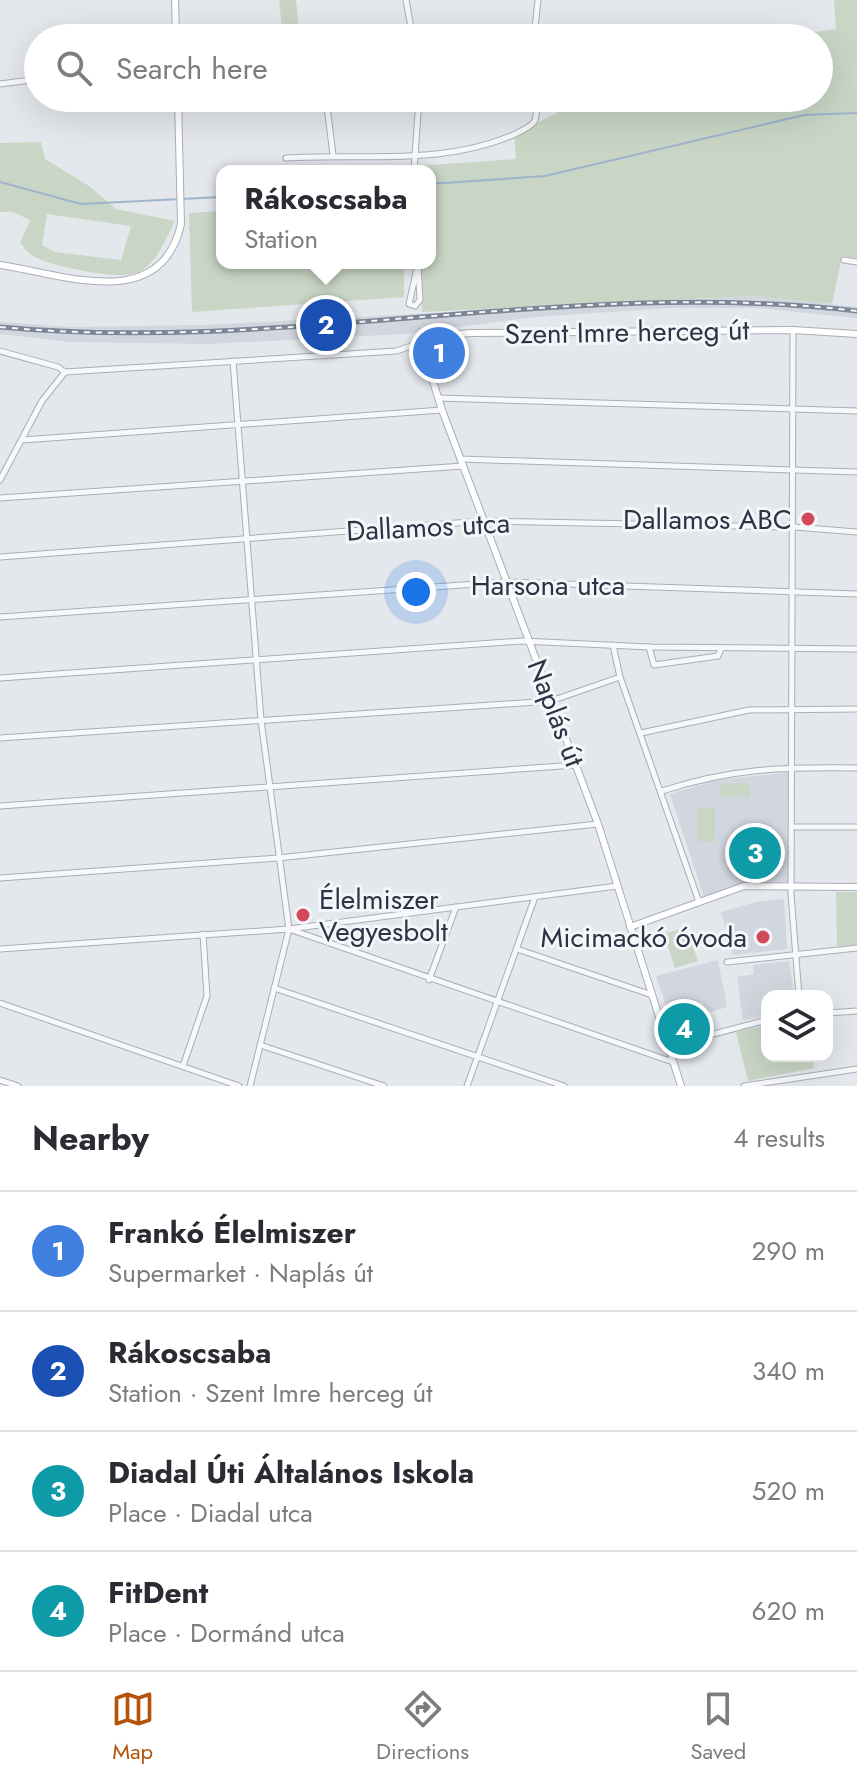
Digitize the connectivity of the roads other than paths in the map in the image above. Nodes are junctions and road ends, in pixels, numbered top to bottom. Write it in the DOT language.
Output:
graph roads {
  1 [pos="175,0"];
  2 [pos="406,0"];
  3 [pos="538,0"];
  4 [pos="176,24"];
  5 [pos="410,24"];
  6 [pos="535,24"];
  7 [pos="24,81"];
  8 [pos="0,84"];
  9 [pos="179,112"];
  10 [pos="328,112"];
  11 [pos="418,112"];
  12 [pos="535,112"];
  13 [pos="333,155"];
  14 [pos="416,157"];
  15 [pos="286,158"];
  16 [pos="415,165"];
  17 [pos="844,260"];
  18 [pos="857,262"];
  19 [pos="0,265"];
  20 [pos="416,269"];
  21 [pos="418,269"];
  22 [pos="793,330"];
  23 [pos="857,334"];
  24 [pos="421,343"];
  25 [pos="0,351"];
  26 [pos="233,361"];
  27 [pos="65,372"];
  28 [pos="438,398"];
  29 [pos="792,407"];
  30 [pos="442,410"];
  31 [pos="857,411"];
  32 [pos="239,424"];
  33 [pos="22,440"];
  34 [pos="462,463"];
  35 [pos="793,468"];
  36 [pos="857,472"];
  37 [pos="0,480"];
  38 [pos="242,481"];
  39 [pos="0,498"];
  40 [pos="483,521"];
  41 [pos="794,527"];
  42 [pos="857,532"];
  43 [pos="249,538"];
  44 [pos="0,557"];
  45 [pos="506,582"];
  46 [pos="793,589"];
  47 [pos="857,594"];
  48 [pos="252,599"];
  49 [pos="0,617"];
  50 [pos="529,641"];
  51 [pos="613,645"];
  52 [pos="649,647"];
  53 [pos="722,649"];
  54 [pos="793,649"];
  55 [pos="857,649"];
  56 [pos="255,661"];
  57 [pos="620,677"];
  58 [pos="0,678"];
  59 [pos="551,701"];
  60 [pos="793,709"];
  61 [pos="857,709"];
  62 [pos="261,720"];
  63 [pos="640,733"];
  64 [pos="0,738"];
  65 [pos="576,765"];
  66 [pos="794,767"];
  67 [pos="857,768"];
  68 [pos="268,786"];
  69 [pos="662,791"];
  70 [pos="0,806"];
  71 [pos="598,824"];
  72 [pos="794,827"];
  73 [pos="857,827"];
  74 [pos="278,858"];
  75 [pos="0,878"];
  76 [pos="617,886"];
  77 [pos="792,887"];
  78 [pos="857,887"];
  79 [pos="535,897"];
  80 [pos="699,903"];
  81 [pos="456,907"];
  82 [pos="630,927"];
  83 [pos="289,929"];
  84 [pos="203,934"];
  85 [pos="857,948"];
  86 [pos="0,949"];
  87 [pos="517,949"];
  88 [pos="796,953"];
  89 [pos="727,962"];
  90 [pos="429,980"];
  91 [pos="274,988"];
  92 [pos="799,990"];
  93 [pos="652,995"];
  94 [pos="0,1003"];
  95 [pos="497,1003"];
  96 [pos="857,1011"];
  97 [pos="833,1013"];
  98 [pos="761,1022"];
  99 [pos="260,1045"];
  100 [pos="668,1046"];
  101 [pos="478,1056"];
  102 [pos="673,1062"];
  103 [pos="183,1066"];
  104 [pos="857,1069"];
  105 [pos="0,1080"];
  106 [pos="18,1086"];
  107 [pos="239,1086"];
  108 [pos="250,1086"];
  109 [pos="384,1086"];
  110 [pos="467,1086"];
  111 [pos="564,1086"];
  112 [pos="681,1086"];
  113 [pos="744,1086"];
  1 -- 4 [label="street"];
  2 -- 5 [label="street"];
  3 -- 6 [label="street"];
  7 -- 8 [label="street"];
  9 -- 19 [label="street"];
  10 -- 13 [label="street"];
  11 -- 14 [label="street"];
  12 -- 14 [label="street"];
  13 -- 14 [label="street"];
  13 -- 15 [label="street"];
  14 -- 16 [label="street"];
  17 -- 18 [label="street"];
  20 -- 21 [label="street"];
  22 -- 23 [label="street, Szent Imre herceg út"];
  22 -- 24 [label="street, Szent Imre herceg út"];
  22 -- 29 [label="street"];
  24 -- 26 [label="street, Szent Imre herceg út"];
  24 -- 28 [label="street, Naplás út"];
  25 -- 27 [label="street"];
  26 -- 27 [label="street, Szent Imre herceg út"];
  26 -- 32 [label="street"];
  27 -- 33 [label="street"];
  28 -- 29 [label="street"];
  28 -- 30 [label="street, Naplás út"];
  29 -- 31 [label="street"];
  29 -- 35 [label="street"];
  30 -- 32 [label="street"];
  30 -- 34 [label="street, Naplás út"];
  32 -- 33 [label="street"];
  32 -- 38 [label="street"];
  33 -- 37 [label="street"];
  34 -- 35 [label="street"];
  34 -- 38 [label="street"];
  34 -- 40 [label="street, Naplás út"];
  35 -- 36 [label="street"];
  35 -- 41 [label="street"];
  38 -- 39 [label="street"];
  38 -- 43 [label="street"];
  40 -- 41 [label="street, Dallamos utca"];
  40 -- 43 [label="street, Dallamos utca"];
  40 -- 45 [label="street, Naplás út"];
  41 -- 42 [label="street, Dallamos utca"];
  41 -- 46 [label="street"];
  43 -- 44 [label="street, Dallamos utca"];
  43 -- 48 [label="street"];
  45 -- 46 [label="street, Harsona utca"];
  45 -- 48 [label="street, Harsona utca"];
  45 -- 50 [label="street, Naplás út"];
  46 -- 47 [label="street, Harsona utca"];
  46 -- 54 [label="street"];
  48 -- 49 [label="street, Harsona utca"];
  48 -- 56 [label="street"];
  50 -- 51 [label="street"];
  50 -- 56 [label="street"];
  50 -- 59 [label="street, Naplás út"];
  51 -- 52 [label="street"];
  51 -- 57 [label="street"];
  52 -- 53 [label="street"];
  52 -- 53 [label="street"];
  53 -- 54 [label="street"];
  54 -- 55 [label="street"];
  54 -- 60 [label="street"];
  56 -- 58 [label="street"];
  56 -- 62 [label="street"];
  57 -- 59 [label="street"];
  57 -- 63 [label="street"];
  59 -- 62 [label="street"];
  59 -- 65 [label="street, Naplás út"];
  60 -- 61 [label="street"];
  60 -- 63 [label="street"];
  60 -- 66 [label="street"];
  62 -- 64 [label="street"];
  62 -- 68 [label="street"];
  63 -- 69 [label="street"];
  65 -- 68 [label="street"];
  65 -- 71 [label="street, Naplás út"];
  66 -- 67 [label="street"];
  66 -- 69 [label="street"];
  66 -- 72 [label="street"];
  68 -- 70 [label="street"];
  68 -- 74 [label="street"];
  69 -- 80 [label="street"];
  71 -- 74 [label="street"];
  71 -- 76 [label="street, Naplás út"];
  72 -- 73 [label="street"];
  72 -- 77 [label="street"];
  74 -- 75 [label="street"];
  74 -- 83 [label="street"];
  76 -- 79 [label="street"];
  76 -- 82 [label="street, Naplás út"];
  77 -- 78 [label="street"];
  77 -- 80 [label="street"];
  77 -- 88 [label="street"];
  79 -- 81 [label="street"];
  79 -- 87 [label="street"];
  80 -- 82 [label="street"];
  81 -- 83 [label="street"];
  81 -- 90 [label="street"];
  82 -- 93 [label="street, Naplás út"];
  83 -- 84 [label="street"];
  83 -- 90 [label="street"];
  83 -- 91 [label="street"];
  84 -- 86 [label="street"];
  84 -- 103 [label="street"];
  85 -- 88 [label="street"];
  87 -- 93 [label="street"];
  87 -- 95 [label="street"];
  88 -- 89 [label="street"];
  88 -- 92 [label="street"];
  90 -- 95 [label="street"];
  91 -- 99 [label="street"];
  91 -- 101 [label="street"];
  93 -- 100 [label="street, Naplás út"];
  94 -- 103 [label="street"];
  95 -- 101 [label="street"];
  95 -- 102 [label="street"];
  96 -- 97 [label="street"];
  98 -- 100 [label="street"];
  99 -- 108 [label="street"];
  99 -- 109 [label="street"];
  100 -- 102 [label="street, Naplás út"];
  101 -- 110 [label="street"];
  101 -- 111 [label="street"];
  102 -- 112 [label="street, Naplás út"];
  103 -- 107 [label="street"];
  104 -- 113 [label="street"];
  105 -- 106 [label="street"];
}
